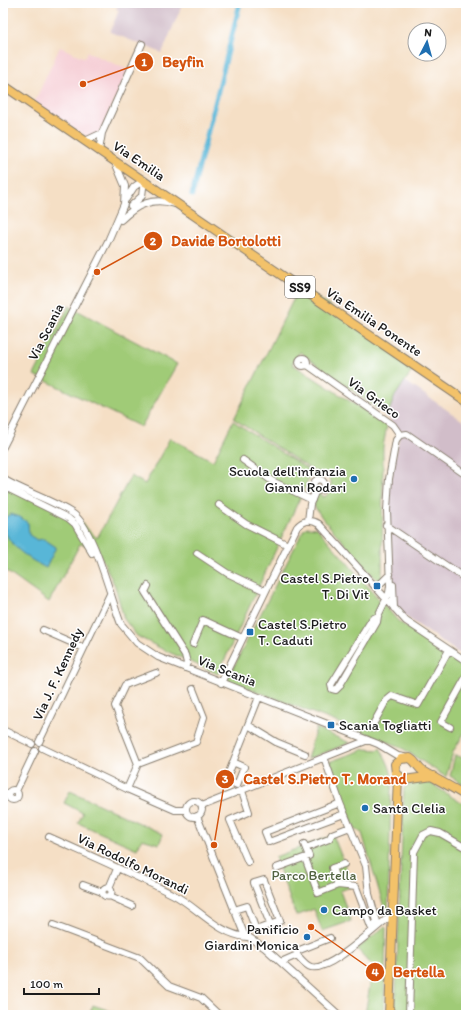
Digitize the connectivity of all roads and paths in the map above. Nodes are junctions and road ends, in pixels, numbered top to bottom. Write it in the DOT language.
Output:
graph roads {
  1 [pos="142,44"];
  2 [pos="3,85"];
  3 [pos="102,133"];
  4 [pos="85,141"];
  5 [pos="99,151"];
  6 [pos="114,161"];
  7 [pos="144,180"];
  8 [pos="124,204"];
  9 [pos="188,210"];
  10 [pos="121,220"];
  11 [pos="108,241"];
  12 [pos="306,364"];
  13 [pos="466,401"];
  14 [pos="400,435"];
  15 [pos="3,445"];
  16 [pos="243,460"];
  17 [pos="466,475"];
  18 [pos="3,479"];
  19 [pos="3,486"];
  20 [pos="316,490"];
  21 [pos="312,500"];
  22 [pos="219,505"];
  23 [pos="308,521"];
  24 [pos="386,525"];
  25 [pos="288,545"];
  26 [pos="197,553"];
  27 [pos="100,567"];
  28 [pos="390,574"];
  29 [pos="466,579"];
  30 [pos="148,586"];
  31 [pos="376,588"];
  32 [pos="265,591"];
  33 [pos="110,594"];
  34 [pos="386,599"];
  35 [pos="114,605"];
  36 [pos="394,608"];
  37 [pos="99,616"];
  38 [pos="378,616"];
  39 [pos="43,630"];
  40 [pos="242,638"];
  41 [pos="192,644"];
  42 [pos="84,648"];
  43 [pos="449,650"];
  44 [pos="466,661"];
  45 [pos="184,668"];
  46 [pos="156,672"];
  47 [pos="466,677"];
  48 [pos="221,683"];
  49 [pos="193,689"];
  50 [pos="259,697"];
  51 [pos="248,725"];
  52 [pos="450,726"];
  53 [pos="371,728"];
  54 [pos="3,730"];
  55 [pos="368,740"];
  56 [pos="32,744"];
  57 [pos="40,745"];
  58 [pos="35,751"];
  59 [pos="389,752"];
  60 [pos="305,754"];
  61 [pos="324,757"];
  62 [pos="407,758"];
  63 [pos="233,762"];
  64 [pos="138,764"];
  65 [pos="395,764"];
  66 [pos="418,767"];
  67 [pos="398,776"];
  68 [pos="433,776"];
  69 [pos="411,779"];
  70 [pos="127,789"];
  71 [pos="398,790"];
  72 [pos="16,791"];
  73 [pos="242,791"];
  74 [pos="466,796"];
  75 [pos="340,803"];
  76 [pos="202,806"];
  77 [pos="186,810"];
  78 [pos="344,814"];
  79 [pos="197,816"];
  80 [pos="350,827"];
  81 [pos="49,837"];
  82 [pos="466,848"];
  83 [pos="305,858"];
  84 [pos="248,862"];
  85 [pos="344,864"];
  86 [pos="117,868"];
  87 [pos="276,868"];
  88 [pos="83,885"];
  89 [pos="338,885"];
  90 [pos="109,888"];
  91 [pos="102,892"];
  92 [pos="110,896"];
  93 [pos="132,906"];
  94 [pos="234,910"];
  95 [pos="392,919"];
  96 [pos="379,922"];
  97 [pos="270,924"];
  98 [pos="53,925"];
  99 [pos="247,937"];
  100 [pos="330,938"];
  101 [pos="297,955"];
  102 [pos="282,962"];
  103 [pos="218,1015"];
  104 [pos="339,1015"];
  105 [pos="389,1015"];
  106 [pos="409,1015"];
  1 -- 3 [label="street"];
  2 -- 4 [label="main road, Via Emilia / SS9"];
  3 -- 4 [label="street"];
  3 -- 5 [label="street"];
  4 -- 5 [label="main road, Via Emilia / SS9"];
  5 -- 6 [label="main road, Via Emilia / SS9"];
  6 -- 7 [label="main road, Via Emilia / SS9"];
  6 -- 8 [label="street, Via Scania"];
  7 -- 8 [label="street, Via Scania"];
  7 -- 9 [label="main road, Via Emilia / SS9"];
  7 -- 10 [label="street, Via Scania"];
  8 -- 11 [label="street, Via Scania"];
  9 -- 10 [label="street, Via Scania"];
  9 -- 13 [label="main road, Via Emilia Ponente / SS9"];
  10 -- 11 [label="street, Via Scania"];
  11 -- 15 [label="street, Via Scania"];
  12 -- 14 [label="street, Via Grieco"];
  14 -- 17 [label="street, Via Grieco"];
  14 -- 24 [label="street"];
  16 -- 21 [label="street"];
  18 -- 27 [label="street, Via Scania"];
  19 -- 27 [label="street, Via Scania"];
  20 -- 21 [label="street"];
  21 -- 23 [label="street"];
  22 -- 25 [label="street"];
  23 -- 25 [label="street"];
  23 -- 31 [label="street"];
  24 -- 28 [label="street"];
  24 -- 29 [label="street"];
  25 -- 32 [label="street"];
  26 -- 32 [label="street"];
  27 -- 33 [label="street, Via Scania"];
  28 -- 31 [label="street"];
  28 -- 34 [label="street"];
  28 -- 36 [label="street"];
  30 -- 45 [label="street"];
  31 -- 34 [label="street"];
  32 -- 40 [label="street"];
  33 -- 35 [label="street, Via Scania"];
  33 -- 37 [label="street, Via J. F. Kennedy"];
  34 -- 36 [label="street"];
  34 -- 38 [label="street"];
  35 -- 37 [label="street"];
  35 -- 45 [label="street, Via Scania"];
  36 -- 43 [label="street"];
  37 -- 42 [label="street, Via J. F. Kennedy"];
  38 -- 38 [label="street"];
  39 -- 42 [label="street"];
  40 -- 41 [label="street"];
  40 -- 48 [label="street"];
  42 -- 57 [label="street, Via J. F. Kennedy"];
  43 -- 44 [label="street"];
  43 -- 53 [label="street"];
  45 -- 48 [label="street, Via Scania"];
  46 -- 64 [label="street"];
  47 -- 52 [label="street"];
  48 -- 50 [label="street, Via Scania"];
  49 -- 64 [label="street"];
  50 -- 51 [label="street"];
  50 -- 55 [label="street, Via Scania"];
  51 -- 60 [label="street"];
  51 -- 63 [label="street"];
  54 -- 56 [label="street"];
  55 -- 59 [label="street, Via Scania"];
  55 -- 61 [label="street"];
  56 -- 57 [label="street"];
  56 -- 58 [label="street"];
  57 -- 58 [label="street"];
  57 -- 70 [label="street"];
  58 -- 72 [label="street"];
  59 -- 62 [label="street, Via Scania"];
  59 -- 65 [label="street"];
  61 -- 73 [label="street"];
  61 -- 75 [label="street"];
  62 -- 65 [label="main road"];
  62 -- 66 [label="main road, Via Scania"];
  64 -- 70 [label="street"];
  65 -- 67 [label="main road"];
  66 -- 68 [label="main road, Via Scania"];
  66 -- 69 [label="main road"];
  67 -- 69 [label="main road"];
  67 -- 71 [label="main road"];
  68 -- 69 [label="main road"];
  68 -- 74 [label="main road, Via Scania"];
  69 -- 71 [label="main road"];
  70 -- 77 [label="street"];
  71 -- 95 [label="main road"];
  73 -- 76 [label="street"];
  73 -- 84 [label="street"];
  75 -- 78 [label="street"];
  75 -- 78 [label="street"];
  76 -- 77 [label="street"];
  76 -- 79 [label="street"];
  77 -- 79 [label="street"];
  78 -- 80 [label="street"];
  79 -- 94 [label="street"];
  80 -- 83 [label="street"];
  80 -- 96 [label="street"];
  81 -- 86 [label="street, Via Rodolfo Morandi"];
  82 -- 106 [label="street"];
  83 -- 87 [label="street"];
  83 -- 89 [label="street"];
  85 -- 89 [label="street"];
  86 -- 90 [label="street"];
  86 -- 99 [label="street, Via Rodolfo Morandi"];
  88 -- 91 [label="street"];
  89 -- 96 [label="street"];
  90 -- 91 [label="street"];
  90 -- 92 [label="street"];
  91 -- 92 [label="street"];
  92 -- 93 [label="street"];
  94 -- 97 [label="street"];
  94 -- 99 [label="street"];
  95 -- 96 [label="street"];
  95 -- 105 [label="main road"];
  96 -- 101 [label="street"];
  97 -- 97 [label="street"];
  98 -- 103 [label="street"];
  99 -- 102 [label="street, Via Rodolfo Morandi"];
  100 -- 101 [label="street"];
  101 -- 102 [label="street"];
  102 -- 104 [label="street, Via Rodolfo Morandi"];
}
